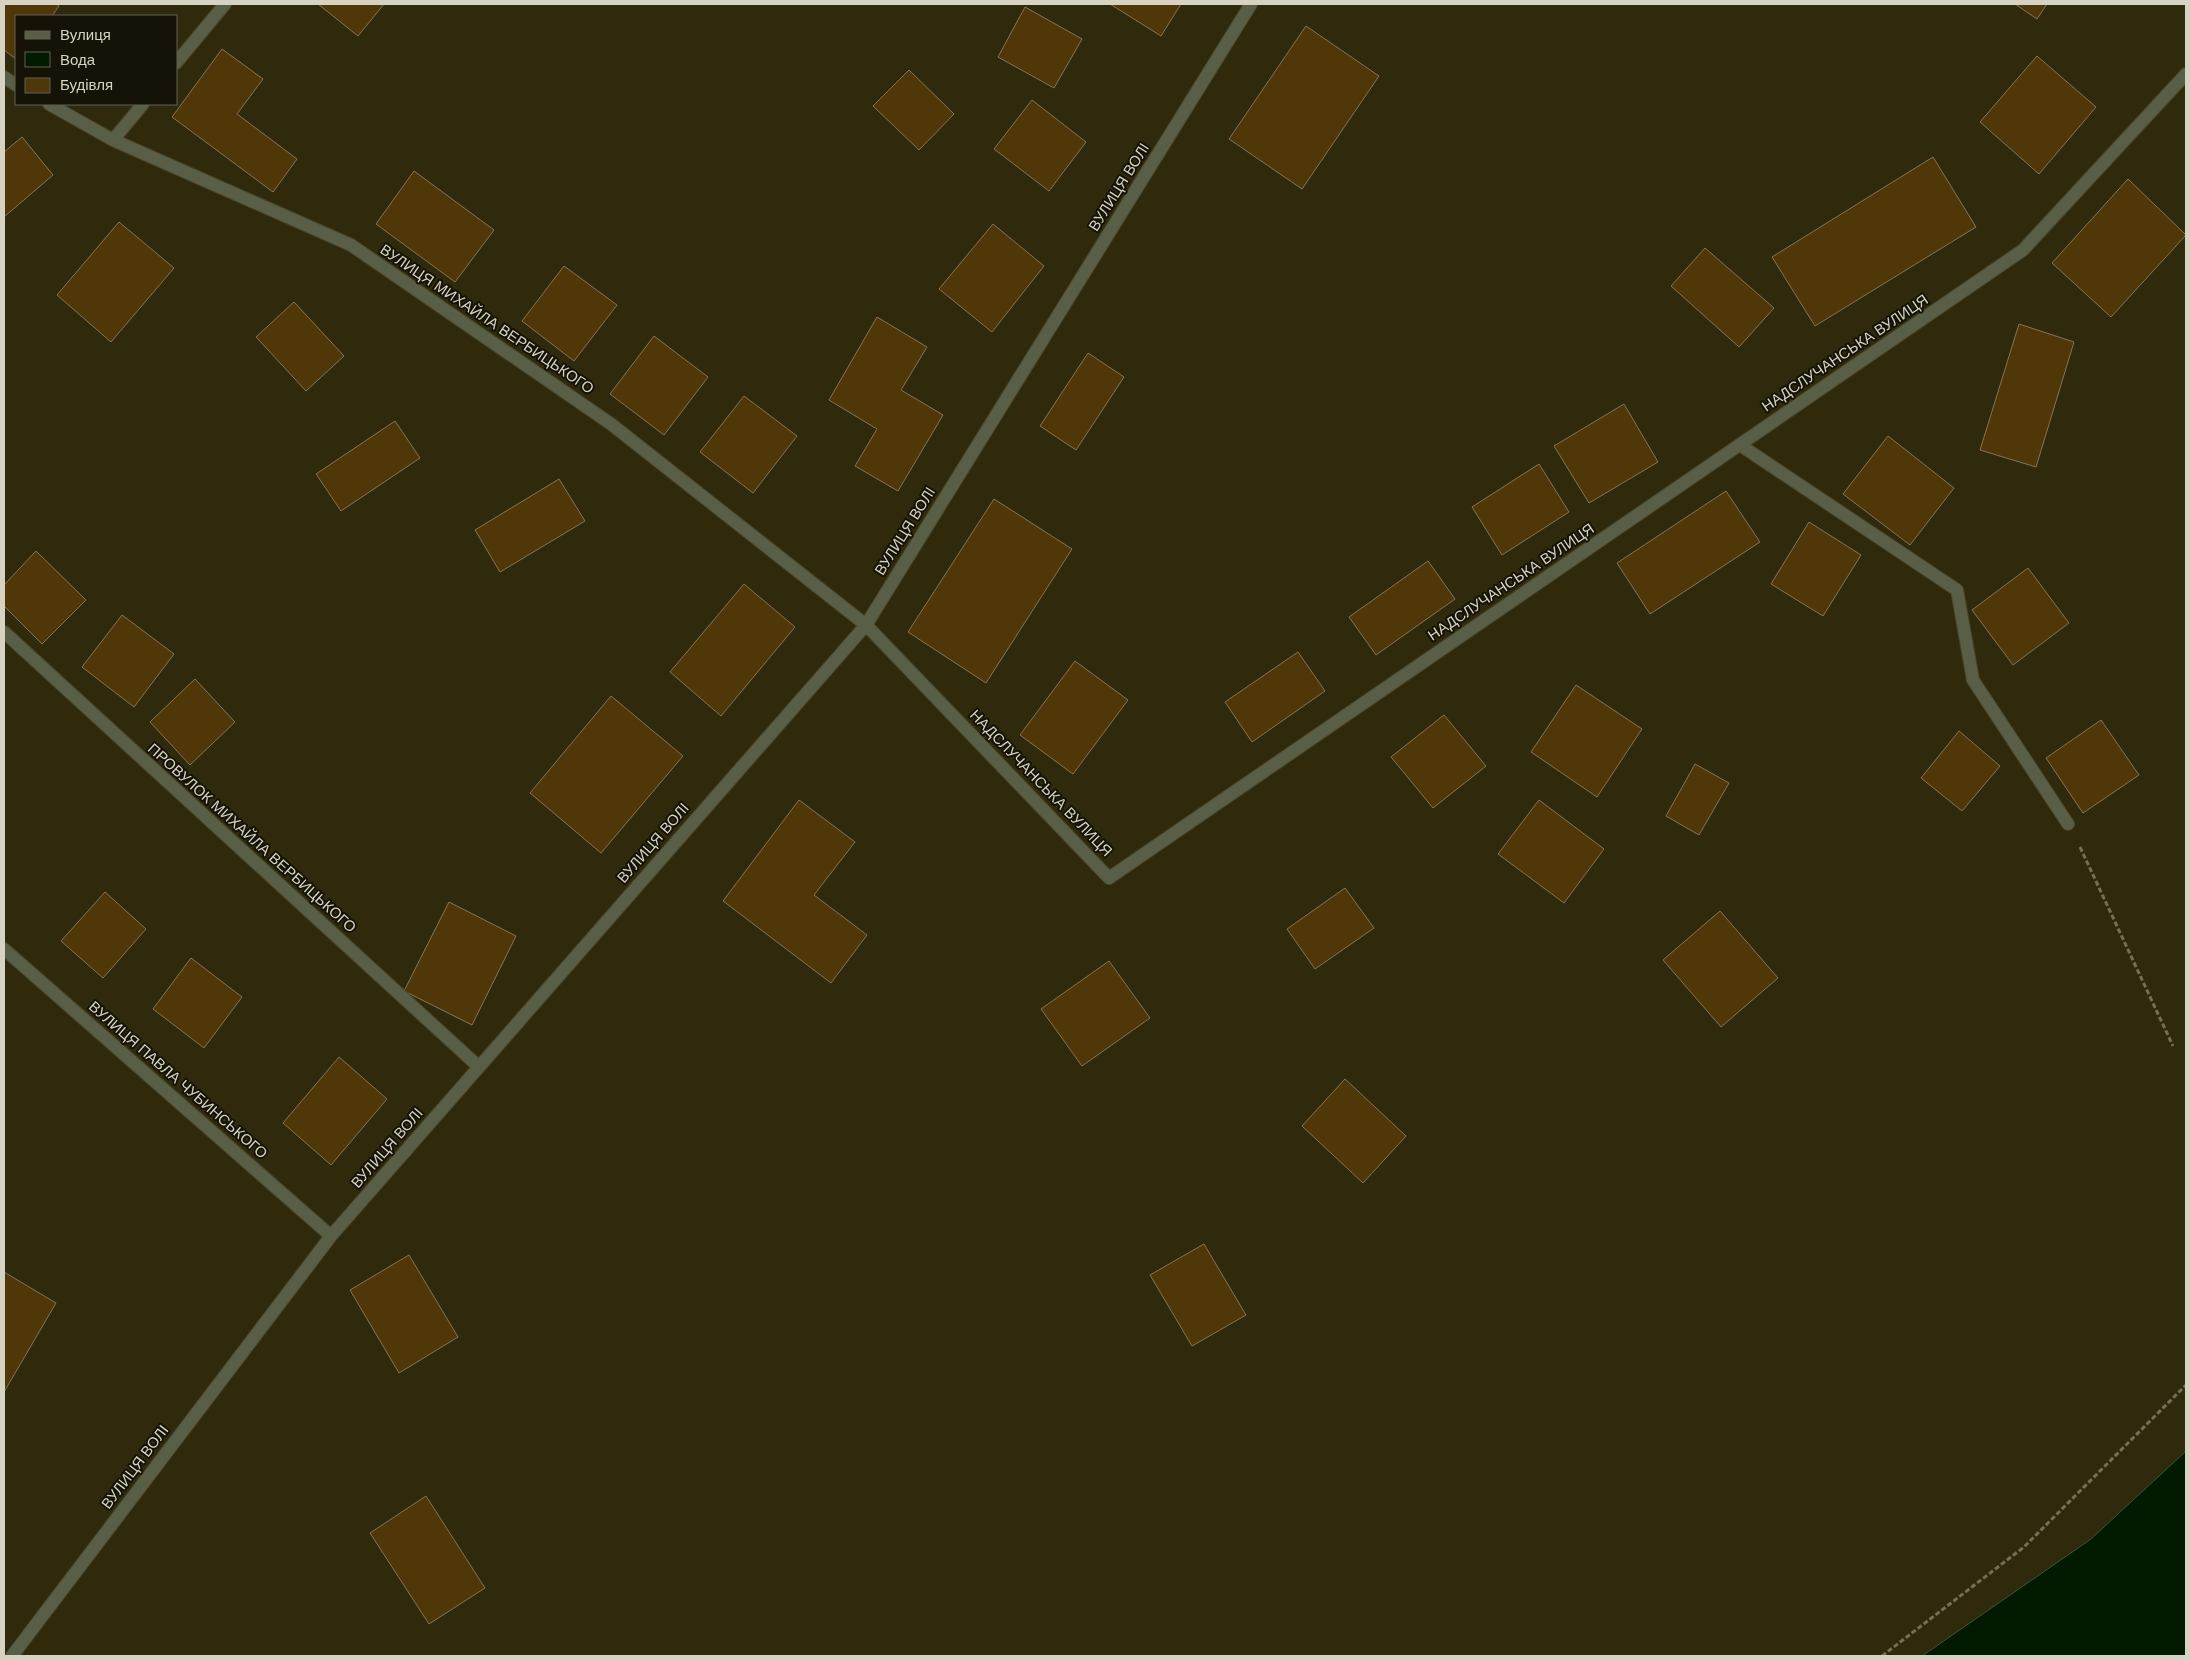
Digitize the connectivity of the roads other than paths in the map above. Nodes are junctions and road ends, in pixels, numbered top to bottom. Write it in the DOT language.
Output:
graph roads {
  1 [pos="225,4"];
  2 [pos="1251,4"];
  3 [pos="178,61"];
  4 [pos="2186,74"];
  5 [pos="4,78"];
  6 [pos="15,84"];
  7 [pos="51,105"];
  8 [pos="142,105"];
  9 [pos="113,140"];
  10 [pos="1740,445"];
  11 [pos="866,625"];
  12 [pos="4,632"];
  13 [pos="2068,824"];
  14 [pos="4,949"];
  15 [pos="478,1068"];
  16 [pos="331,1236"];
  17 [pos="12,1656"];
  1 -- 3 [label="street"];
  2 -- 11 [label="street, ВУЛИЦЯ ВОЛІ"];
  4 -- 10 [label="street, НАДСЛУЧАНСЬКА ВУЛИЦЯ"];
  5 -- 6 [label="street"];
  7 -- 9 [label="street, ВУЛИЦЯ МИХАЙЛА ВЕРБИЦЬКОГО"];
  8 -- 9 [label="street"];
  9 -- 11 [label="street, ВУЛИЦЯ МИХАЙЛА ВЕРБИЦЬКОГО"];
  10 -- 11 [label="street, НАДСЛУЧАНСЬКА ВУЛИЦЯ"];
  10 -- 13 [label="street"];
  11 -- 15 [label="street, ВУЛИЦЯ ВОЛІ"];
  12 -- 15 [label="street, ПРОВУЛОК МИХАЙЛА ВЕРБИЦЬКОГО"];
  14 -- 16 [label="street, ВУЛИЦЯ ПАВЛА ЧУБИНСЬКОГО"];
  15 -- 16 [label="street, ВУЛИЦЯ ВОЛІ"];
  16 -- 17 [label="street, ВУЛИЦЯ ВОЛІ"];
}
